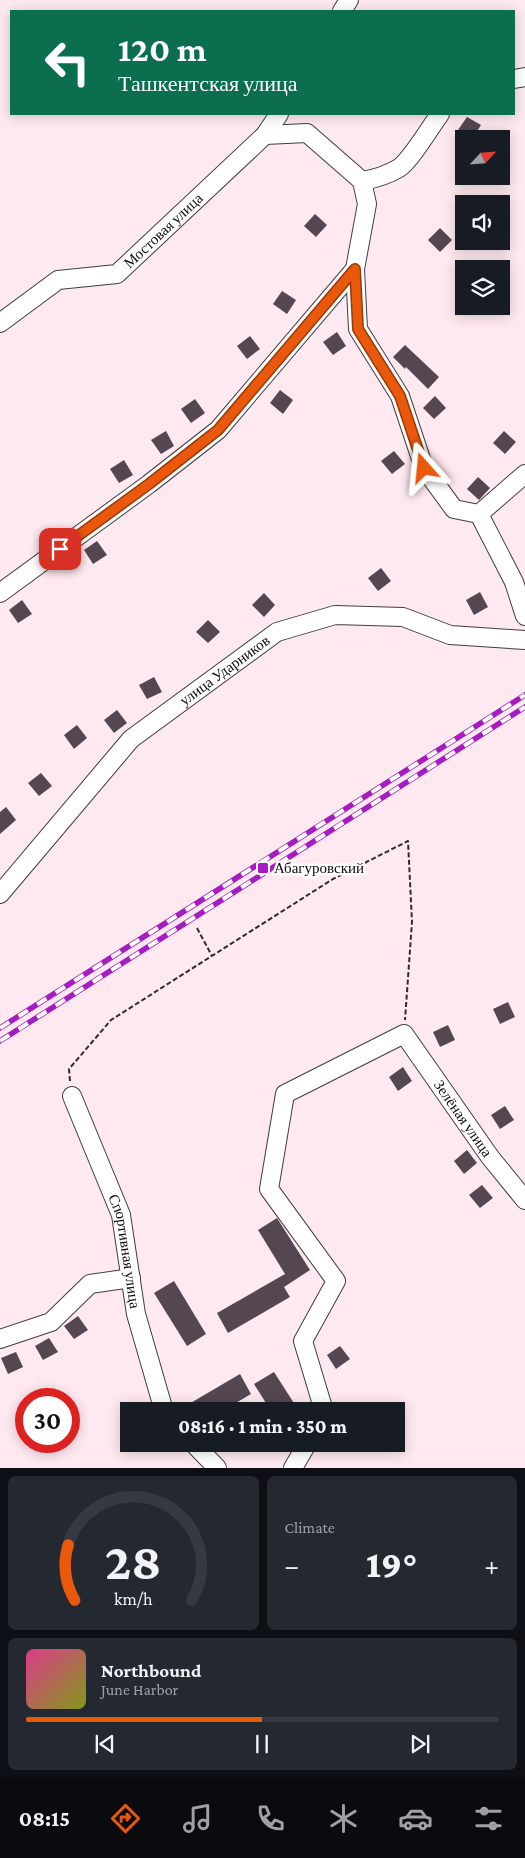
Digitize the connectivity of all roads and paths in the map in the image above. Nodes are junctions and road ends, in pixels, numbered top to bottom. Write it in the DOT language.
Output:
graph roads {
  1 [pos="277,115"];
  2 [pos="439,115"];
  3 [pos="265,135"];
  4 [pos="362,181"];
  5 [pos="355,269"];
  6 [pos="0,323"];
  7 [pos="525,474"];
  8 [pos="479,514"];
  9 [pos="0,592"];
  10 [pos="525,616"];
  11 [pos="525,640"];
  12 [pos="0,894"];
  13 [pos="197,928"];
  14 [pos="212,956"];
  15 [pos="404,1034"];
  16 [pos="72,1096"];
  17 [pos="525,1200"];
  18 [pos="130,1278"];
  19 [pos="0,1339"];
  20 [pos="161,1402"];
  21 [pos="321,1402"];
  22 [pos="202,1452"];
  23 [pos="303,1452"];
  24 [pos="217,1468"];
  25 [pos="293,1468"];
  1 -- 3 [label="street, Мостовая улица"];
  2 -- 4 [label="street"];
  3 -- 4 [label="street"];
  3 -- 6 [label="street, Мостовая улица"];
  4 -- 5 [label="street"];
  5 -- 8 [label="street"];
  5 -- 9 [label="street"];
  7 -- 8 [label="street"];
  8 -- 10 [label="street"];
  11 -- 12 [label="street, улица Ударников"];
  13 -- 14 [label="path"];
  14 -- 15 [label="path"];
  14 -- 16 [label="path"];
  15 -- 17 [label="street, Зелёная улица"];
  15 -- 21 [label="street"];
  16 -- 18 [label="street, Спортивная улица"];
  18 -- 19 [label="street"];
  18 -- 20 [label="street, Спортивная улица"];
  22 -- 24 [label="street"];
  23 -- 25 [label="street"];
}
